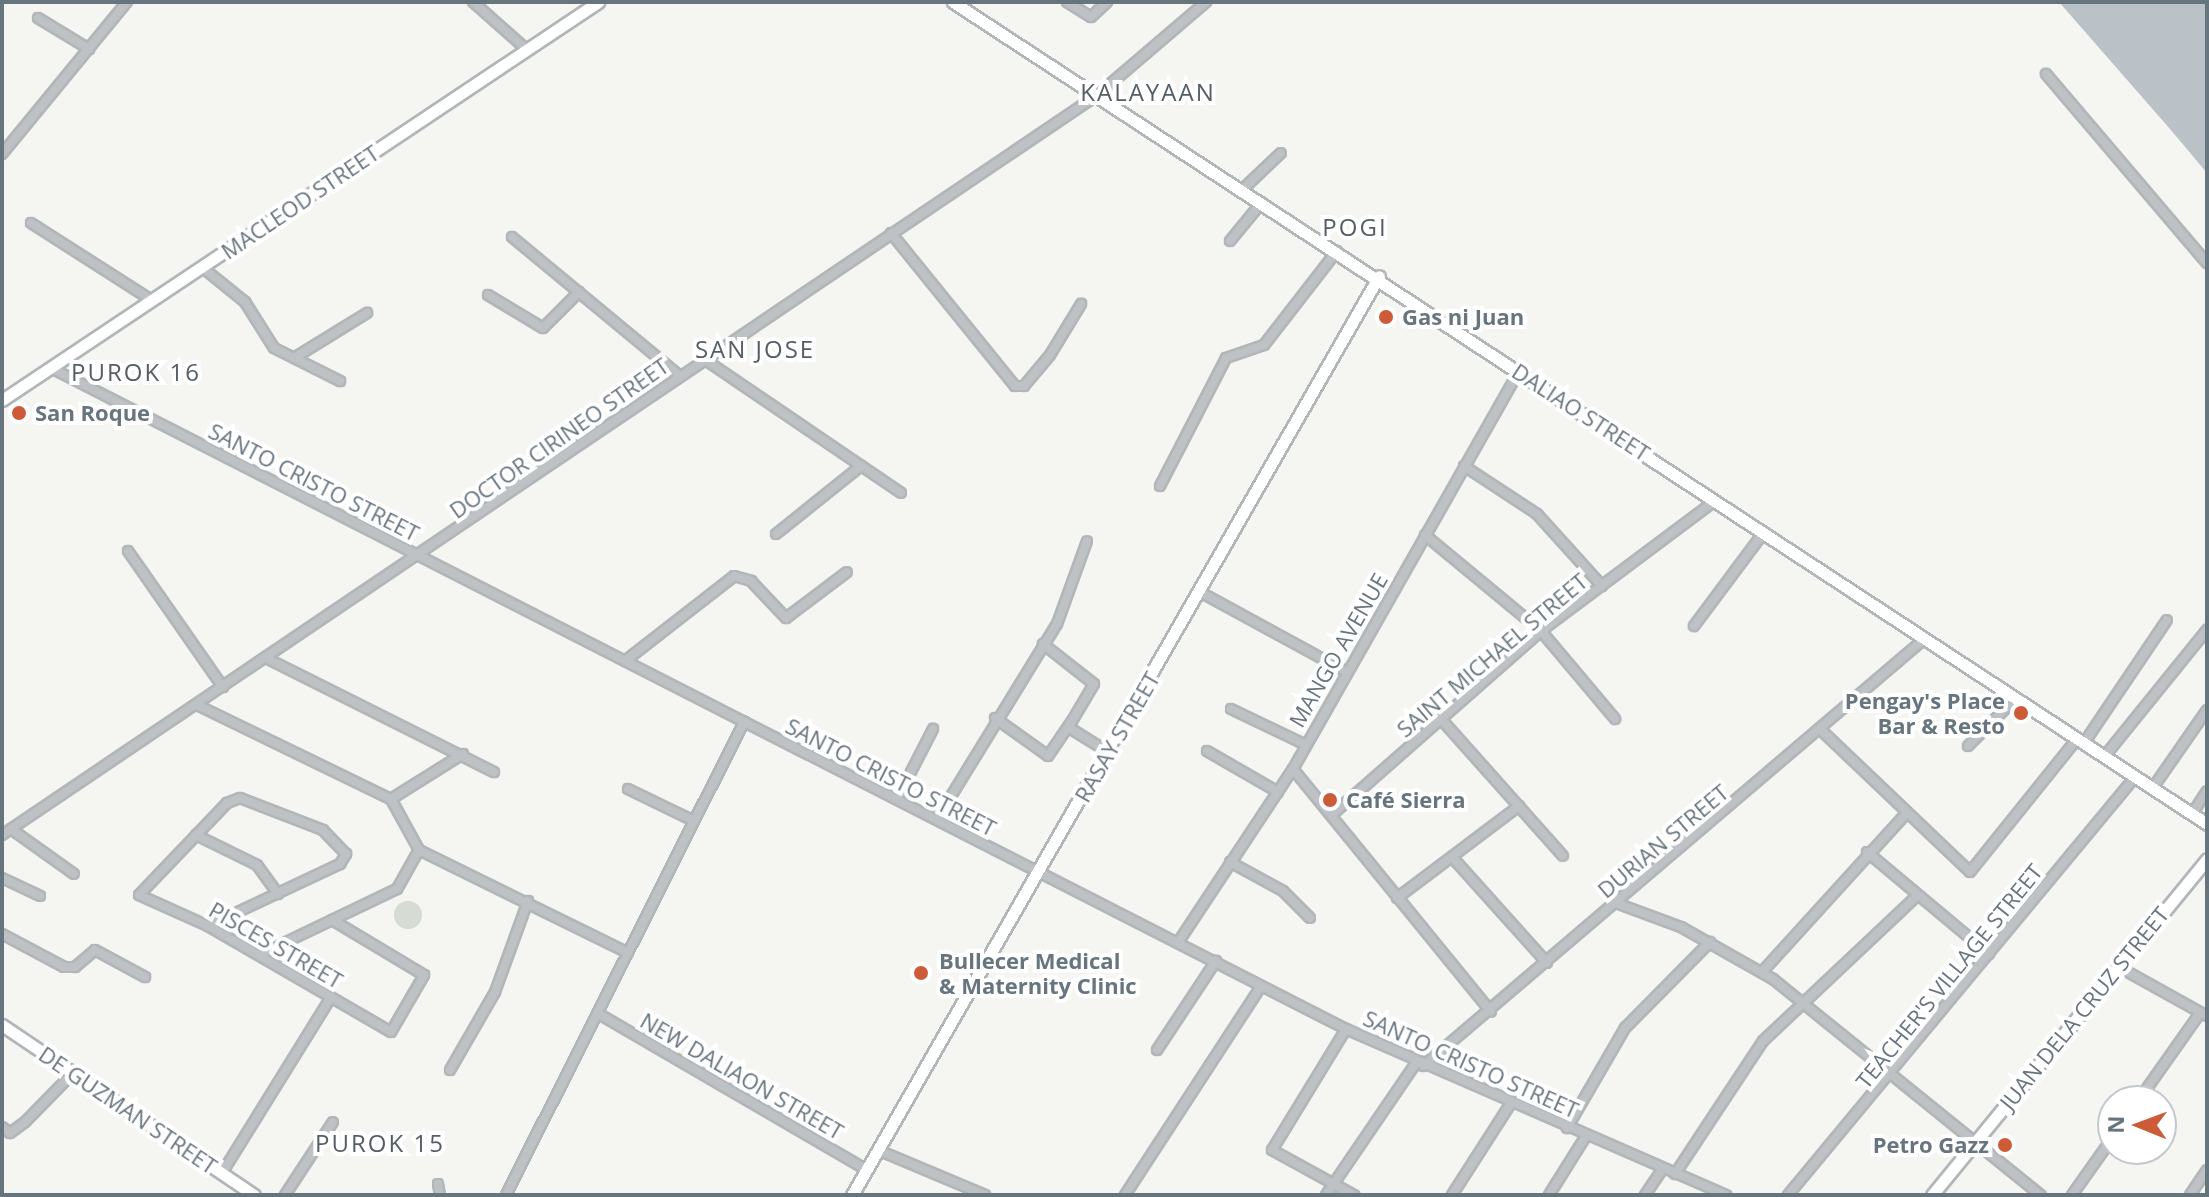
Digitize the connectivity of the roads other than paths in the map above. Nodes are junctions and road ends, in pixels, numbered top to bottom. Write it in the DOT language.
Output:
graph roads {
  1 [pos="127,2"];
  2 [pos="473,2"];
  3 [pos="598,2"];
  4 [pos="1067,2"];
  5 [pos="1107,2"];
  6 [pos="1206,2"];
  7 [pos="957,3"];
  8 [pos="38,18"];
  9 [pos="525,48"];
  10 [pos="89,49"];
  11 [pos="2046,74"];
  12 [pos="1096,96"];
  13 [pos="1281,153"];
  14 [pos="2,154"];
  15 [pos="1243,189"];
  16 [pos="1262,201"];
  17 [pos="31,223"];
  18 [pos="891,233"];
  19 [pos="512,237"];
  20 [pos="1230,241"];
  21 [pos="1338,250"];
  22 [pos="2207,263"];
  23 [pos="203,268"];
  24 [pos="1379,276"];
  25 [pos="579,292"];
  26 [pos="488,295"];
  27 [pos="153,301"];
  28 [pos="1081,304"];
  29 [pos="367,313"];
  30 [pos="294,358"];
  31 [pos="704,359"];
  32 [pos="51,368"];
  33 [pos="1519,371"];
  34 [pos="680,376"];
  35 [pos="340,381"];
  36 [pos="4,397"];
  37 [pos="861,466"];
  38 [pos="1464,466"];
  39 [pos="1160,486"];
  40 [pos="901,493"];
  41 [pos="1715,501"];
  42 [pos="1764,532"];
  43 [pos="776,534"];
  44 [pos="1425,535"];
  45 [pos="1087,541"];
  46 [pos="128,551"];
  47 [pos="419,556"];
  48 [pos="847,572"];
  49 [pos="1602,586"];
  50 [pos="1200,592"];
  51 [pos="2167,620"];
  52 [pos="1694,626"];
  53 [pos="2207,630"];
  54 [pos="1541,631"];
  55 [pos="1923,640"];
  56 [pos="1043,644"];
  57 [pos="266,658"];
  58 [pos="625,661"];
  59 [pos="1343,670"];
  60 [pos="223,687"];
  61 [pos="2015,699"];
  62 [pos="197,705"];
  63 [pos="1231,709"];
  64 [pos="2207,710"];
  65 [pos="995,718"];
  66 [pos="1441,719"];
  67 [pos="1615,719"];
  68 [pos="744,722"];
  69 [pos="1068,727"];
  70 [pos="933,729"];
  71 [pos="1822,731"];
  72 [pos="2080,741"];
  73 [pos="1304,744"];
  74 [pos="1968,746"];
  75 [pos="1207,751"];
  76 [pos="1108,752"];
  77 [pos="463,754"];
  78 [pos="2104,757"];
  79 [pos="1293,769"];
  80 [pos="494,772"];
  81 [pos="2135,777"];
  82 [pos="628,789"];
  83 [pos="2152,789"];
  84 [pos="2207,791"];
  85 [pos="1278,792"];
  86 [pos="391,799"];
  87 [pos="897,799"];
  88 [pos="1519,806"];
  89 [pos="1334,813"];
  90 [pos="2192,814"];
  91 [pos="1905,815"];
  92 [pos="937,819"];
  93 [pos="694,821"];
  94 [pos="2207,824"];
  95 [pos="11,829"];
  96 [pos="2,835"];
  97 [pos="196,835"];
  98 [pos="419,850"];
  99 [pos="1867,852"];
  100 [pos="1563,856"];
  101 [pos="1452,857"];
  102 [pos="2207,859"];
  103 [pos="1230,862"];
  104 [pos="1040,873"];
  105 [pos="74,874"];
  106 [pos="2,878"];
  107 [pos="278,894"];
  108 [pos="40,896"];
  109 [pos="1397,898"];
  110 [pos="1915,898"];
  111 [pos="528,901"];
  112 [pos="1616,903"];
  113 [pos="1310,918"];
  114 [pos="332,920"];
  115 [pos="208,926"];
  116 [pos="2,934"];
  117 [pos="1179,941"];
  118 [pos="1710,942"];
  119 [pos="628,953"];
  120 [pos="1989,954"];
  121 [pos="259,955"];
  122 [pos="1216,961"];
  123 [pos="1547,963"];
  124 [pos="2117,966"];
  125 [pos="1762,972"];
  126 [pos="145,977"];
  127 [pos="1261,986"];
  128 [pos="331,997"];
  129 [pos="1800,1000"];
  130 [pos="1491,1012"];
  131 [pos="599,1014"];
  132 [pos="2204,1015"];
  133 [pos="2,1025"];
  134 [pos="1346,1029"];
  135 [pos="1157,1050"];
  136 [pos="1420,1064"];
  137 [pos="450,1070"];
  138 [pos="73,1073"];
  139 [pos="1893,1074"];
  140 [pos="2150,1085"];
  141 [pos="1511,1103"];
  142 [pos="333,1122"];
  143 [pos="2,1127"];
  144 [pos="1567,1128"];
  145 [pos="1586,1136"];
  146 [pos="1975,1143"];
  147 [pos="878,1150"];
  148 [pos="2097,1160"];
  149 [pos="1663,1168"];
  150 [pos="867,1170"];
  151 [pos="2207,1170"];
  152 [pos="222,1173"];
  153 [pos="1675,1174"];
  154 [pos="438,1184"];
  155 [pos="1334,1185"];
  156 [pos="254,1195"];
  157 [pos="285,1195"];
  158 [pos="440,1195"];
  159 [pos="506,1195"];
  160 [pos="852,1195"];
  161 [pos="985,1195"];
  162 [pos="1125,1195"];
  163 [pos="1326,1195"];
  164 [pos="1354,1195"];
  165 [pos="1452,1195"];
  166 [pos="1549,1195"];
  167 [pos="1645,1195"];
  168 [pos="1726,1195"];
  169 [pos="1788,1195"];
  170 [pos="1932,1195"];
  171 [pos="2041,1195"];
  172 [pos="2072,1195"];
  173 [pos="2190,1195"];
  1 -- 10 [label="street"];
  2 -- 9 [label="street"];
  3 -- 9 [label="street, MACLEOD STREET"];
  4 -- 5 [label="street"];
  6 -- 12 [label="street, DOCTOR CIRINEO STREET"];
  7 -- 12 [label="street, DALIAO STREET"];
  8 -- 10 [label="street"];
  9 -- 23 [label="street, MACLEOD STREET"];
  10 -- 14 [label="street"];
  11 -- 22 [label="street"];
  12 -- 15 [label="street, DALIAO STREET"];
  12 -- 18 [label="street, DOCTOR CIRINEO STREET"];
  13 -- 15 [label="street"];
  15 -- 16 [label="street, DALIAO STREET"];
  16 -- 20 [label="street"];
  16 -- 21 [label="street, DALIAO STREET"];
  17 -- 27 [label="street"];
  18 -- 28 [label="street"];
  18 -- 31 [label="street, DOCTOR CIRINEO STREET"];
  19 -- 25 [label="street"];
  21 -- 24 [label="street, DALIAO STREET"];
  21 -- 39 [label="street"];
  23 -- 27 [label="street, MACLEOD STREET"];
  23 -- 30 [label="street"];
  24 -- 33 [label="street, DALIAO STREET"];
  24 -- 50 [label="street, RASAY STREET"];
  25 -- 26 [label="street"];
  25 -- 34 [label="street"];
  27 -- 32 [label="street, MACLEOD STREET"];
  29 -- 30 [label="street"];
  30 -- 35 [label="street"];
  31 -- 34 [label="street, DOCTOR CIRINEO STREET"];
  31 -- 37 [label="street"];
  32 -- 36 [label="street, MACLEOD STREET"];
  32 -- 47 [label="street, SANTO CRISTO STREET"];
  33 -- 38 [label="street, MANGO AVENUE"];
  33 -- 41 [label="street, DALIAO STREET"];
  34 -- 47 [label="street, DOCTOR CIRINEO STREET"];
  37 -- 40 [label="street"];
  37 -- 43 [label="street"];
  38 -- 44 [label="street, MANGO AVENUE"];
  38 -- 49 [label="street"];
  41 -- 42 [label="street, DALIAO STREET"];
  41 -- 49 [label="street, SAINT MICHAEL STREET"];
  42 -- 52 [label="street"];
  42 -- 55 [label="street, DALIAO STREET"];
  44 -- 54 [label="street"];
  44 -- 59 [label="street, MANGO AVENUE"];
  45 -- 56 [label="street"];
  46 -- 60 [label="street"];
  47 -- 57 [label="street, DOCTOR CIRINEO STREET"];
  47 -- 58 [label="street, SANTO CRISTO STREET"];
  48 -- 58 [label="street"];
  49 -- 54 [label="street, SAINT MICHAEL STREET"];
  50 -- 59 [label="street"];
  50 -- 76 [label="street, RASAY STREET"];
  51 -- 72 [label="street"];
  53 -- 78 [label="street"];
  54 -- 66 [label="street, SAINT MICHAEL STREET"];
  54 -- 67 [label="street"];
  55 -- 61 [label="street, DALIAO STREET"];
  55 -- 71 [label="street, DURIAN STREET"];
  56 -- 65 [label="street"];
  56 -- 69 [label="street"];
  57 -- 60 [label="street, DOCTOR CIRINEO STREET"];
  57 -- 77 [label="street"];
  58 -- 68 [label="street, SANTO CRISTO STREET"];
  59 -- 73 [label="street, MANGO AVENUE"];
  60 -- 62 [label="street, DOCTOR CIRINEO STREET"];
  61 -- 72 [label="street, DALIAO STREET"];
  61 -- 74 [label="street"];
  62 -- 86 [label="street"];
  62 -- 95 [label="street, DOCTOR CIRINEO STREET"];
  63 -- 73 [label="street"];
  64 -- 83 [label="street"];
  65 -- 69 [label="street"];
  65 -- 92 [label="street"];
  66 -- 88 [label="street"];
  66 -- 89 [label="street, SAINT MICHAEL STREET"];
  68 -- 87 [label="street, SANTO CRISTO STREET"];
  68 -- 93 [label="street"];
  69 -- 76 [label="street"];
  70 -- 87 [label="street"];
  71 -- 91 [label="street"];
  71 -- 112 [label="street, DURIAN STREET"];
  72 -- 78 [label="street, DALIAO STREET"];
  72 -- 91 [label="street"];
  73 -- 79 [label="street, MANGO AVENUE"];
  75 -- 85 [label="street"];
  76 -- 104 [label="street, RASAY STREET"];
  77 -- 80 [label="street"];
  77 -- 86 [label="street"];
  78 -- 81 [label="street, DALIAO STREET"];
  79 -- 85 [label="street, MANGO AVENUE"];
  79 -- 89 [label="street"];
  81 -- 83 [label="street, DALIAO STREET"];
  81 -- 120 [label="street, TEACHER'S VILLAGE STREET"];
  82 -- 93 [label="street"];
  83 -- 90 [label="street, DALIAO STREET"];
  84 -- 90 [label="street"];
  85 -- 103 [label="street, MANGO AVENUE"];
  86 -- 98 [label="street"];
  87 -- 92 [label="street, SANTO CRISTO STREET"];
  88 -- 100 [label="street"];
  88 -- 101 [label="street"];
  89 -- 109 [label="street"];
  90 -- 94 [label="street, DALIAO STREET"];
  91 -- 99 [label="street"];
  92 -- 104 [label="street, SANTO CRISTO STREET"];
  93 -- 119 [label="street"];
  95 -- 96 [label="street, DOCTOR CIRINEO STREET"];
  95 -- 105 [label="street"];
  97 -- 107 [label="street"];
  97 -- 107 [label="street"];
  97 -- 115 [label="street, PISCES STREET"];
  98 -- 111 [label="street"];
  98 -- 114 [label="street"];
  99 -- 110 [label="street"];
  99 -- 125 [label="street"];
  101 -- 109 [label="street"];
  101 -- 123 [label="street"];
  102 -- 124 [label="street, JUAN DELA CRUZ STREET"];
  103 -- 113 [label="street"];
  103 -- 117 [label="street, MANGO AVENUE"];
  104 -- 117 [label="street, SANTO CRISTO STREET"];
  104 -- 147 [label="street, RASAY STREET"];
  106 -- 108 [label="street"];
  107 -- 115 [label="street"];
  109 -- 130 [label="street"];
  110 -- 120 [label="street"];
  110 -- 129 [label="street"];
  111 -- 119 [label="street"];
  111 -- 137 [label="street"];
  112 -- 118 [label="street"];
  112 -- 123 [label="street, DURIAN STREET"];
  114 -- 121 [label="street"];
  114 -- 128 [label="street, PISCES STREET"];
  115 -- 121 [label="street, PISCES STREET"];
  116 -- 126 [label="street"];
  117 -- 122 [label="street, SANTO CRISTO STREET"];
  118 -- 125 [label="street"];
  118 -- 144 [label="street"];
  119 -- 131 [label="street"];
  120 -- 139 [label="street, TEACHER'S VILLAGE STREET"];
  121 -- 128 [label="street, PISCES STREET"];
  122 -- 127 [label="street, SANTO CRISTO STREET"];
  122 -- 135 [label="street"];
  123 -- 130 [label="street, DURIAN STREET"];
  124 -- 132 [label="street"];
  124 -- 146 [label="street, JUAN DELA CRUZ STREET"];
  125 -- 129 [label="street"];
  127 -- 134 [label="street, SANTO CRISTO STREET"];
  127 -- 162 [label="street"];
  128 -- 152 [label="street"];
  129 -- 139 [label="street"];
  129 -- 153 [label="street"];
  130 -- 136 [label="street, DURIAN STREET"];
  131 -- 150 [label="street, NEW DALIAON STREET"];
  131 -- 159 [label="street"];
  132 -- 140 [label="street"];
  133 -- 138 [label="street, DE GUZMAN STREET"];
  134 -- 136 [label="street, SANTO CRISTO STREET"];
  134 -- 155 [label="street"];
  136 -- 141 [label="street, SANTO CRISTO STREET"];
  136 -- 155 [label="street, DURIAN STREET"];
  138 -- 143 [label="street"];
  138 -- 152 [label="street, DE GUZMAN STREET"];
  139 -- 146 [label="street"];
  139 -- 169 [label="street, TEACHER'S VILLAGE STREET"];
  141 -- 144 [label="street, SANTO CRISTO STREET"];
  141 -- 165 [label="street"];
  142 -- 157 [label="street"];
  144 -- 145 [label="street, SANTO CRISTO STREET"];
  145 -- 149 [label="street, SANTO CRISTO STREET"];
  145 -- 166 [label="street"];
  146 -- 170 [label="street, JUAN DELA CRUZ STREET"];
  146 -- 171 [label="street"];
  147 -- 150 [label="street, RASAY STREET"];
  147 -- 161 [label="street"];
  148 -- 172 [label="street"];
  149 -- 153 [label="street, SANTO CRISTO STREET"];
  149 -- 167 [label="street"];
  150 -- 160 [label="street, RASAY STREET"];
  151 -- 173 [label="street"];
  152 -- 156 [label="street, DE GUZMAN STREET"];
  153 -- 168 [label="street, SANTO CRISTO STREET"];
  154 -- 158 [label="street"];
  155 -- 163 [label="street, DURIAN STREET"];
  155 -- 164 [label="street"];
}
